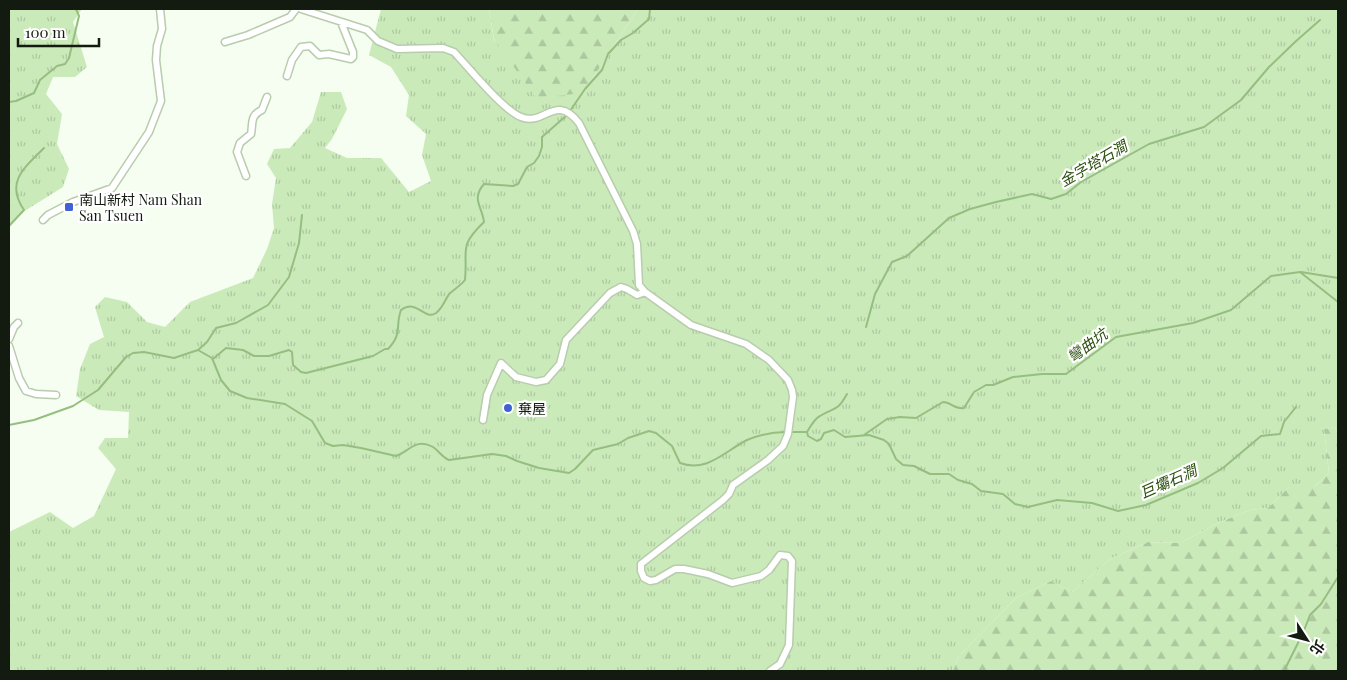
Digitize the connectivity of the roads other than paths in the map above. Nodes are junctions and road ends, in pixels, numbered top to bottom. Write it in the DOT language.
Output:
graph roads {
  1 [pos="160,9"];
  2 [pos="296,9"];
  3 [pos="300,9"];
  4 [pos="341,22"];
  5 [pos="226,42"];
  6 [pos="287,76"];
  7 [pos="266,97"];
  8 [pos="246,176"];
  9 [pos="44,220"];
  10 [pos="645,292"];
  11 [pos="18,323"];
  12 [pos="9,339"];
  13 [pos="9,346"];
  14 [pos="56,395"];
  15 [pos="483,420"];
  16 [pos="770,671"];
  1 -- 9 [label="street"];
  2 -- 5 [label="street"];
  3 -- 4 [label="street"];
  4 -- 6 [label="street"];
  4 -- 10 [label="street"];
  7 -- 8 [label="street"];
  10 -- 15 [label="street"];
  10 -- 16 [label="street"];
  11 -- 12 [label="street"];
  13 -- 14 [label="street"];
}
